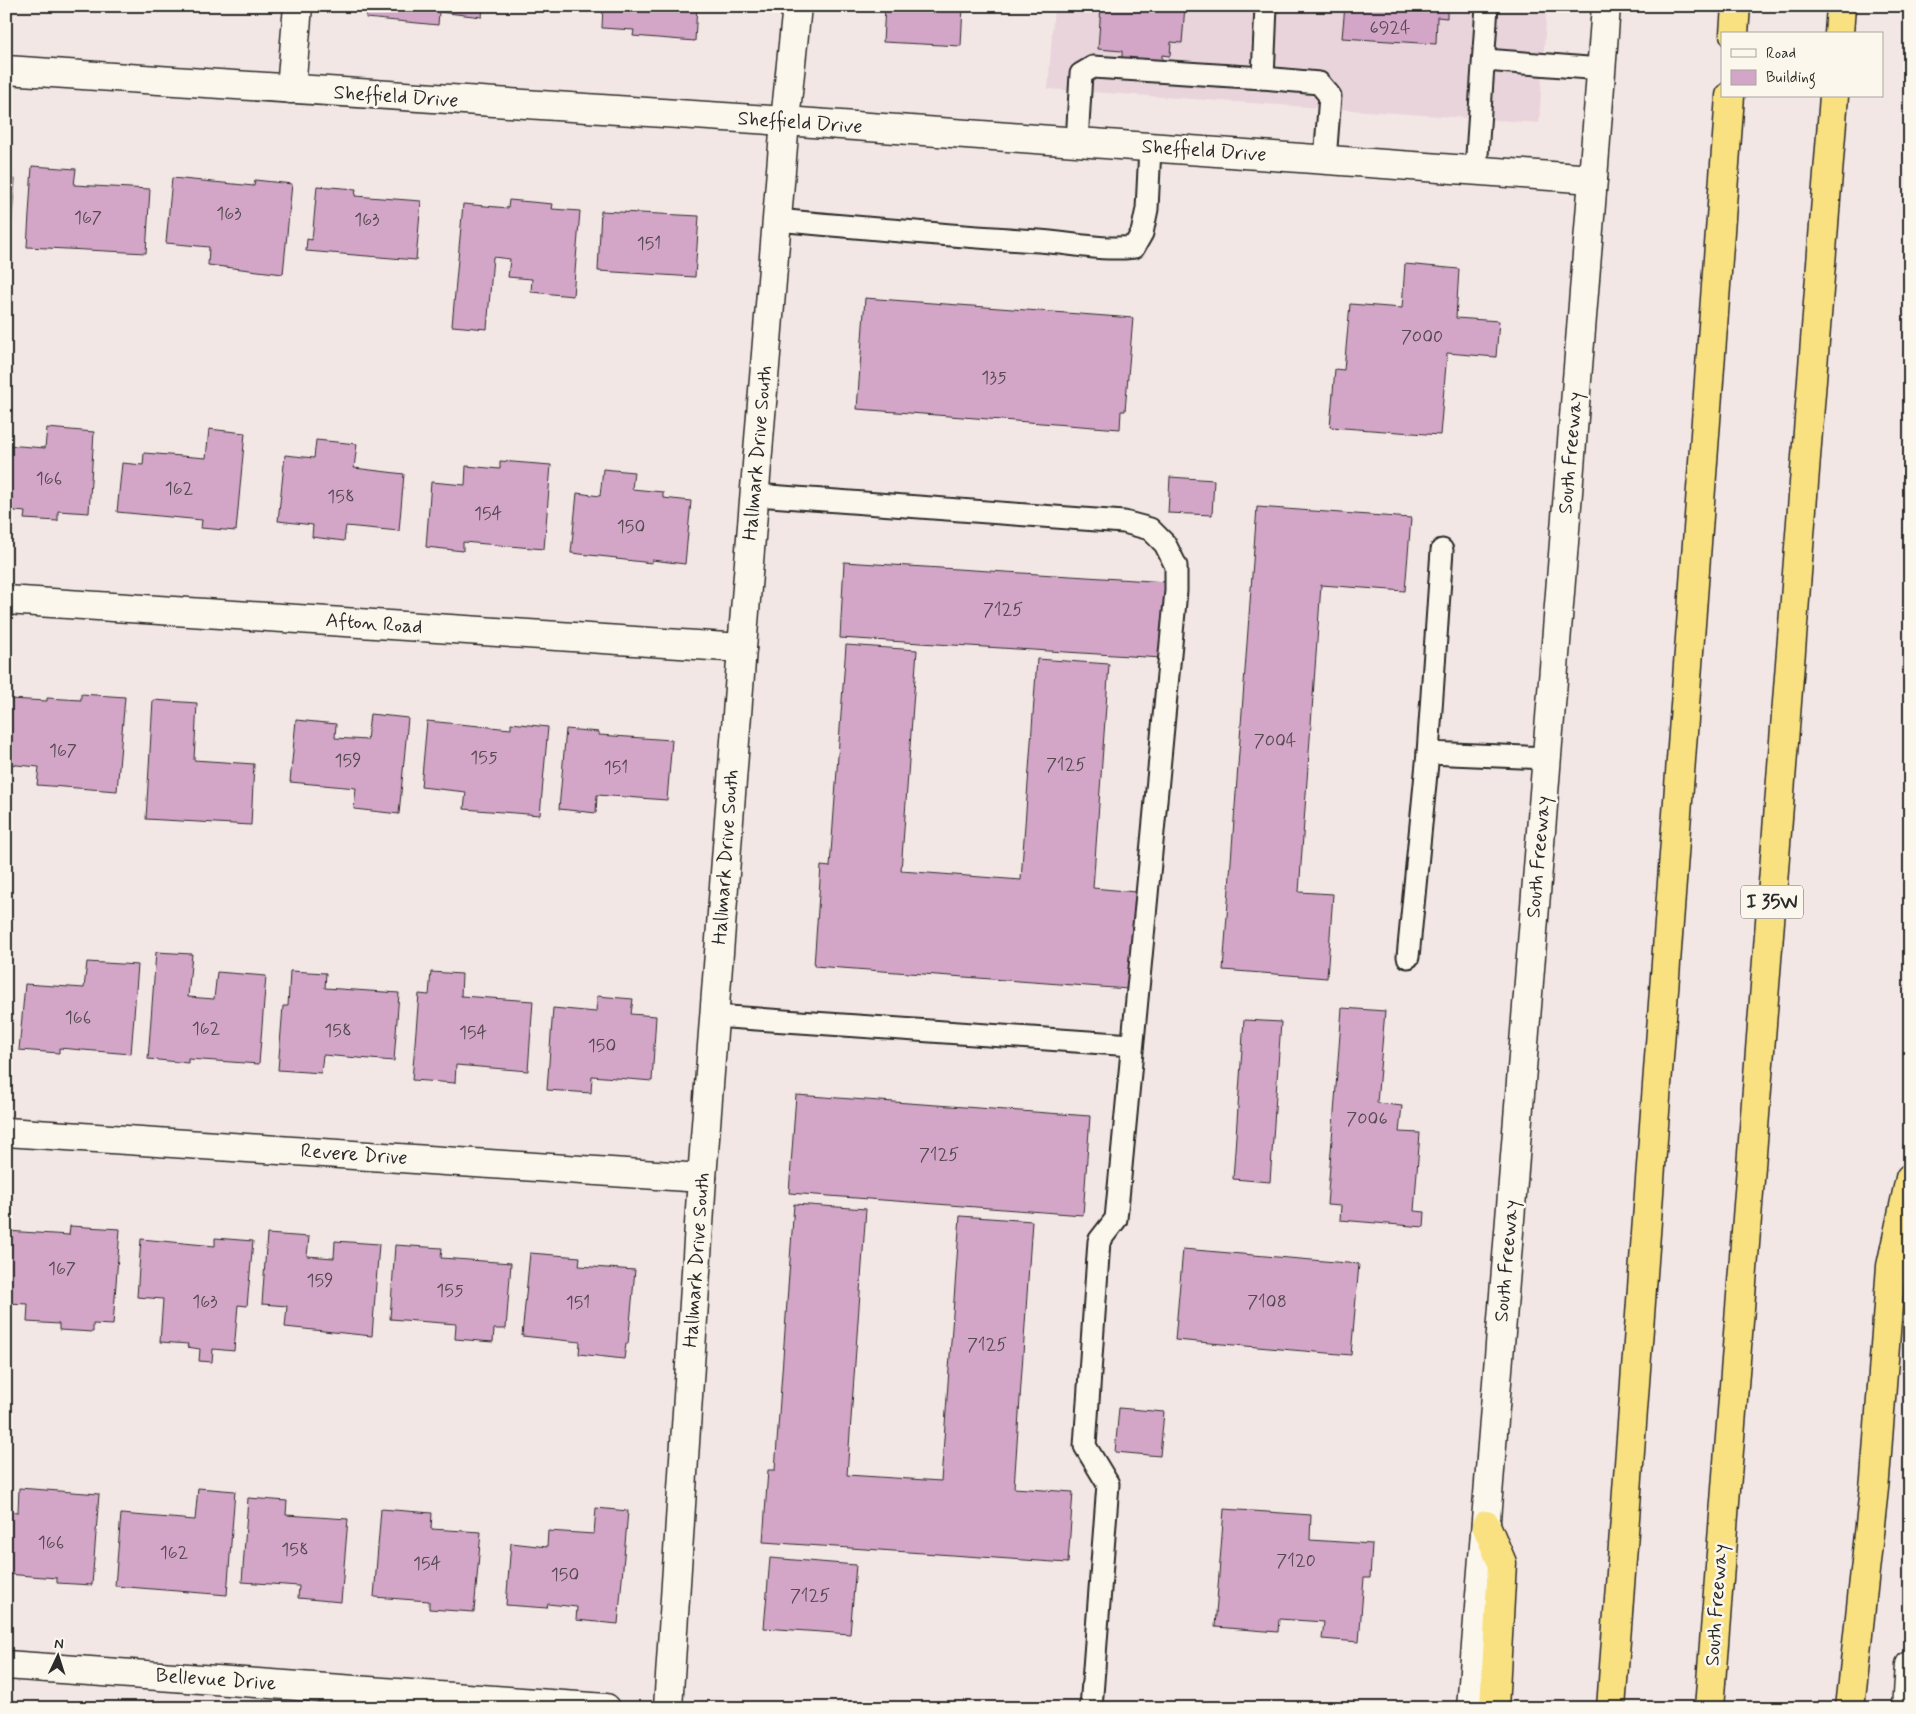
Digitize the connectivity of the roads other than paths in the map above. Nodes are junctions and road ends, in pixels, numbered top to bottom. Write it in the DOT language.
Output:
graph roads {
  1 [pos="298,6"];
  2 [pos="797,6"];
  3 [pos="1266,6"];
  4 [pos="1487,6"];
  5 [pos="1606,6"];
  6 [pos="1736,6"];
  7 [pos="1841,6"];
  8 [pos="1734,32"];
  9 [pos="1839,32"];
  10 [pos="1485,60"];
  11 [pos="1601,69"];
  12 [pos="6,70"];
  13 [pos="1262,78"];
  14 [pos="291,90"];
  15 [pos="1730,98"];
  16 [pos="1834,98"];
  17 [pos="785,121"];
  18 [pos="1077,142"];
  19 [pos="1150,148"];
  20 [pos="1325,160"];
  21 [pos="1476,170"];
  22 [pos="1594,179"];
  23 [pos="778,220"];
  24 [pos="755,495"];
  25 [pos="1442,550"];
  26 [pos="6,600"];
  27 [pos="742,648"];
  28 [pos="1428,753"];
  29 [pos="1547,758"];
  30 [pos="1408,957"];
  31 [pos="714,1016"];
  32 [pos="1132,1045"];
  33 [pos="6,1132"];
  34 [pos="702,1178"];
  35 [pos="1910,1178"];
  36 [pos="1486,1525"];
  37 [pos="6,1665"];
  38 [pos="1910,1665"];
  39 [pos="606,1708"];
  40 [pos="668,1708"];
  41 [pos="1091,1708"];
  42 [pos="1471,1708"];
  43 [pos="1494,1708"];
  44 [pos="1610,1708"];
  45 [pos="1709,1708"];
  46 [pos="1850,1708"];
  47 [pos="1907,1708"];
  1 -- 14 [label="street"];
  2 -- 17 [label="street, Hallmark Drive South"];
  3 -- 13 [label="lane"];
  4 -- 10 [label="lane"];
  5 -- 11 [label="street, South Freeway"];
  6 -- 8 [label="highway"];
  7 -- 9 [label="highway"];
  10 -- 11 [label="lane"];
  10 -- 21 [label="lane"];
  11 -- 22 [label="street, South Freeway"];
  12 -- 14 [label="street, Sheffield Drive"];
  13 -- 18 [label="lane"];
  13 -- 20 [label="lane"];
  14 -- 17 [label="street, Sheffield Drive"];
  15 -- 44 [label="highway"];
  16 -- 45 [label="highway, South Freeway / I 35W"];
  17 -- 18 [label="street, Sheffield Drive"];
  17 -- 23 [label="street, Hallmark Drive South"];
  18 -- 19 [label="street, Sheffield Drive"];
  19 -- 20 [label="street, Sheffield Drive"];
  19 -- 23 [label="lane"];
  20 -- 21 [label="street, Sheffield Drive"];
  21 -- 22 [label="street, Sheffield Drive"];
  22 -- 29 [label="street, South Freeway"];
  23 -- 24 [label="street, Hallmark Drive South"];
  24 -- 27 [label="street, Hallmark Drive South"];
  24 -- 32 [label="lane"];
  25 -- 28 [label="lane"];
  26 -- 27 [label="street, Afton Road"];
  27 -- 31 [label="street, Hallmark Drive South"];
  28 -- 29 [label="lane"];
  28 -- 30 [label="lane"];
  29 -- 36 [label="street, South Freeway"];
  31 -- 32 [label="lane"];
  31 -- 34 [label="street, Hallmark Drive South"];
  32 -- 41 [label="lane"];
  33 -- 34 [label="street, Revere Drive"];
  34 -- 40 [label="street, Hallmark Drive South"];
  35 -- 46 [label="highway"];
  36 -- 42 [label="street, South Freeway"];
  36 -- 43 [label="highway"];
  37 -- 39 [label="street, Bellevue Drive"];
  38 -- 47 [label="street"];
}
